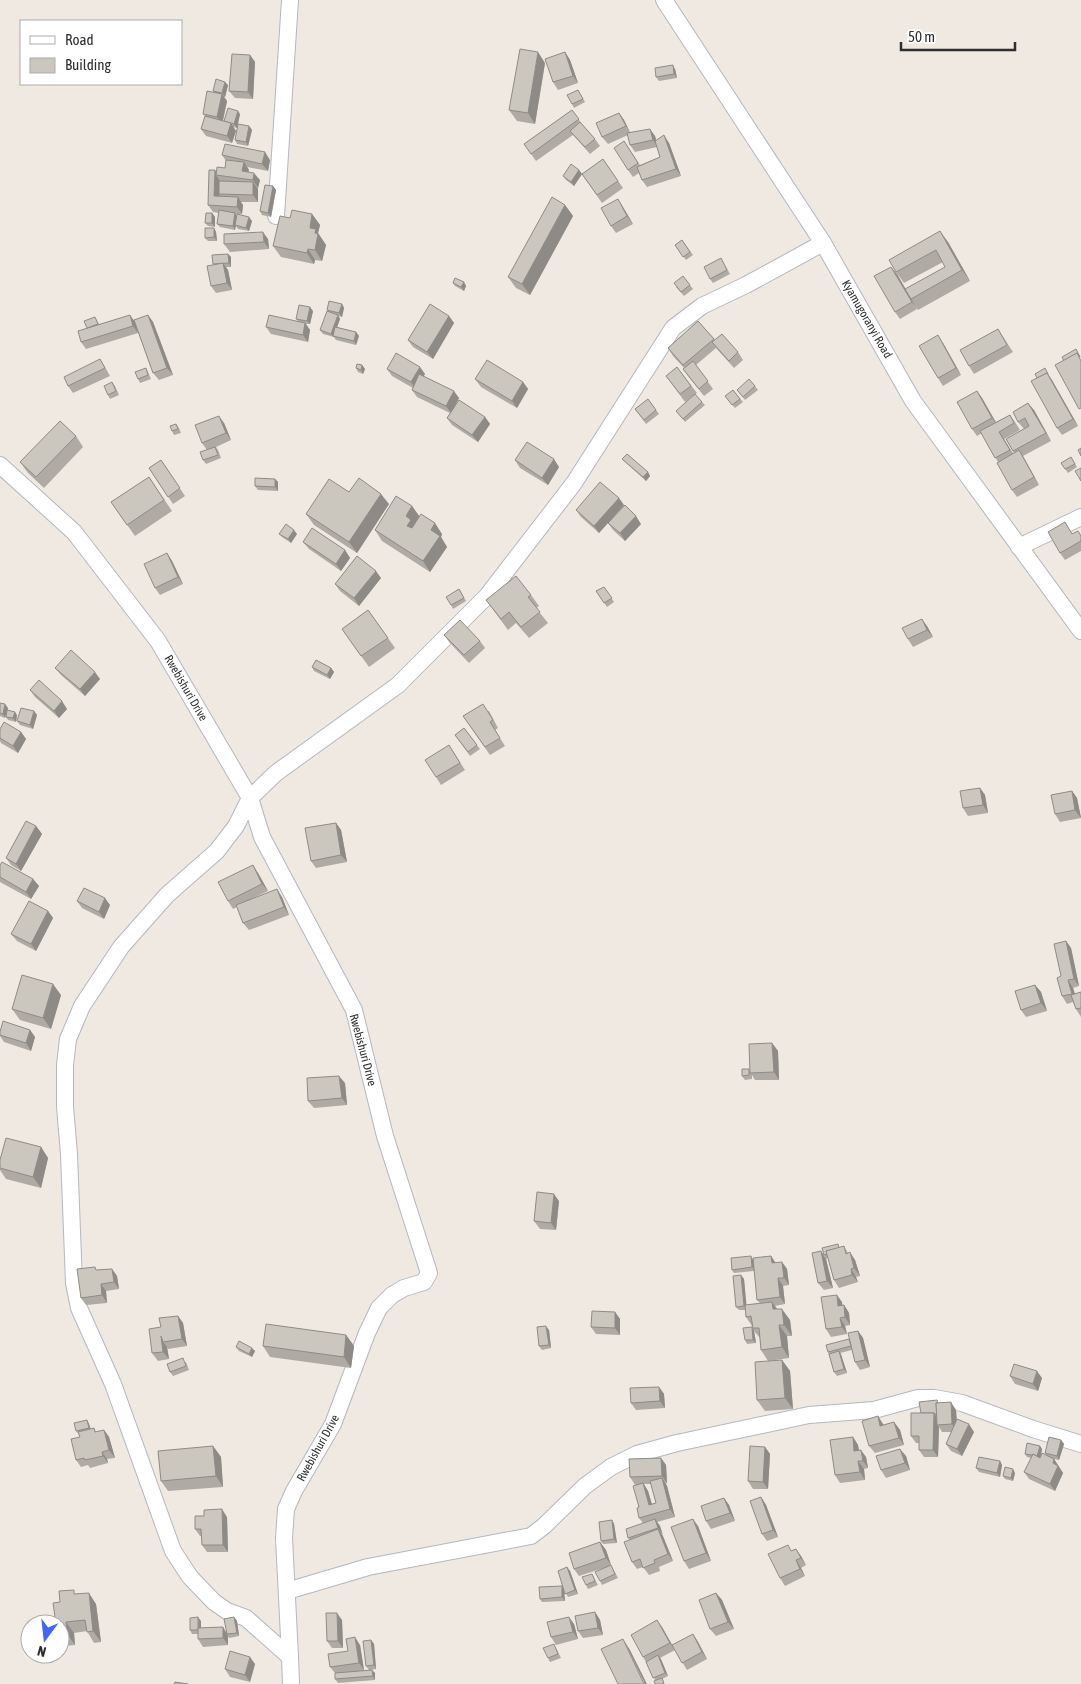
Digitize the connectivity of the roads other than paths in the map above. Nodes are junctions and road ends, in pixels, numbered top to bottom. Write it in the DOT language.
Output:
graph roads {
  1 [pos="290,0"];
  2 [pos="664,0"];
  3 [pos="276,216"];
  4 [pos="823,242"];
  5 [pos="0,465"];
  6 [pos="1081,517"];
  7 [pos="1019,547"];
  8 [pos="1081,631"];
  9 [pos="250,798"];
  10 [pos="1081,1444"];
  11 [pos="287,1591"];
  12 [pos="290,1657"];
  13 [pos="291,1684"];
  1 -- 3 [label="street"];
  2 -- 4 [label="street, Kyamugoranyi Road"];
  4 -- 7 [label="street, Kyamugoranyi Road"];
  4 -- 9 [label="street"];
  5 -- 9 [label="street, Rwebishuri Drive"];
  6 -- 7 [label="street"];
  7 -- 8 [label="street, Kyamugoranyi Road"];
  9 -- 11 [label="street, Rwebishuri Drive"];
  9 -- 12 [label="street"];
  10 -- 11 [label="street"];
  11 -- 12 [label="street, Rwebishuri Drive"];
  12 -- 13 [label="street, Rwebishuri Drive"];
}
